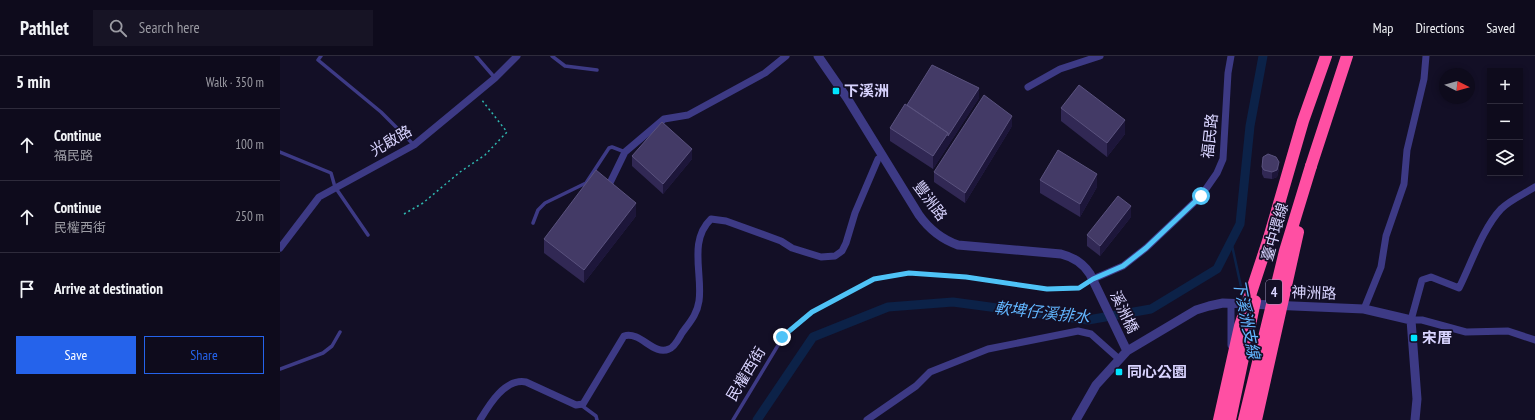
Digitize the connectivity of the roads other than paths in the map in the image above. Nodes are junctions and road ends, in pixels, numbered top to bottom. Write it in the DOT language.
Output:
graph roads {
  1 [pos="321,56"];
  2 [pos="476,56"];
  3 [pos="517,56"];
  4 [pos="552,56"];
  5 [pos="786,56"];
  6 [pos="818,56"];
  7 [pos="1100,56"];
  8 [pos="1231,56"];
  9 [pos="1326,56"];
  10 [pos="1347,56"];
  11 [pos="1426,56"];
  12 [pos="597,70"];
  13 [pos="495,78"];
  14 [pos="1028,87"];
  15 [pos="414,145"];
  16 [pos="280,152"];
  17 [pos="625,152"];
  18 [pos="883,156"];
  19 [pos="1311,166"];
  20 [pos="335,187"];
  21 [pos="608,187"];
  22 [pos="1535,187"];
  23 [pos="533,223"];
  24 [pos="368,235"];
  25 [pos="1269,238"];
  26 [pos="280,248"];
  27 [pos="1094,283"];
  28 [pos="1230,304"];
  29 [pos="1364,308"];
  30 [pos="1410,320"];
  31 [pos="340,332"];
  32 [pos="1535,340"];
  33 [pos="1127,351"];
  34 [pos="1119,359"];
  35 [pos="280,369"];
  36 [pos="581,405"];
  37 [pos="480,420"];
  38 [pos="597,420"];
  39 [pos="733,420"];
  40 [pos="867,420"];
  41 [pos="1076,420"];
  42 [pos="1218,420"];
  43 [pos="1230,420"];
  44 [pos="1244,420"];
  45 [pos="1256,420"];
  46 [pos="1415,420"];
  1 -- 15 [label="lane"];
  2 -- 13 [label="lane"];
  3 -- 13 [label="street, 光啟路"];
  4 -- 12 [label="lane"];
  5 -- 17 [label="street"];
  6 -- 18 [label="street, 豐洲路"];
  7 -- 14 [label="street"];
  8 -- 27 [label="street, 福民路"];
  9 -- 25 [label="highway, 臺中環線 / 4"];
  10 -- 19 [label="highway, 臺中環線 / 4"];
  11 -- 29 [label="street"];
  13 -- 15 [label="street, 光啟路"];
  15 -- 20 [label="street, 光啟路"];
  16 -- 20 [label="lane"];
  17 -- 21 [label="street"];
  17 -- 23 [label="lane"];
  18 -- 27 [label="street, 豐洲路"];
  18 -- 36 [label="street"];
  19 -- 44 [label="highway, 臺中環線 / 4, bridge"];
  19 -- 45 [label="highway, bridge"];
  20 -- 24 [label="lane"];
  20 -- 26 [label="street, 光啟路"];
  22 -- 30 [label="street"];
  25 -- 42 [label="highway, bridge"];
  25 -- 43 [label="highway, 臺中環線 / 4, bridge"];
  27 -- 33 [label="street, 溪洲橋"];
  27 -- 39 [label="lane, 民權西街"];
  28 -- 29 [label="street, 神洲路"];
  28 -- 33 [label="street, 神洲路"];
  28 -- 42 [label="street"];
  29 -- 30 [label="street, 神洲路"];
  30 -- 32 [label="street"];
  30 -- 46 [label="street"];
  31 -- 35 [label="lane"];
  33 -- 34 [label="street"];
  34 -- 40 [label="street"];
  34 -- 41 [label="street"];
  36 -- 37 [label="street"];
  36 -- 38 [label="lane"];
}
